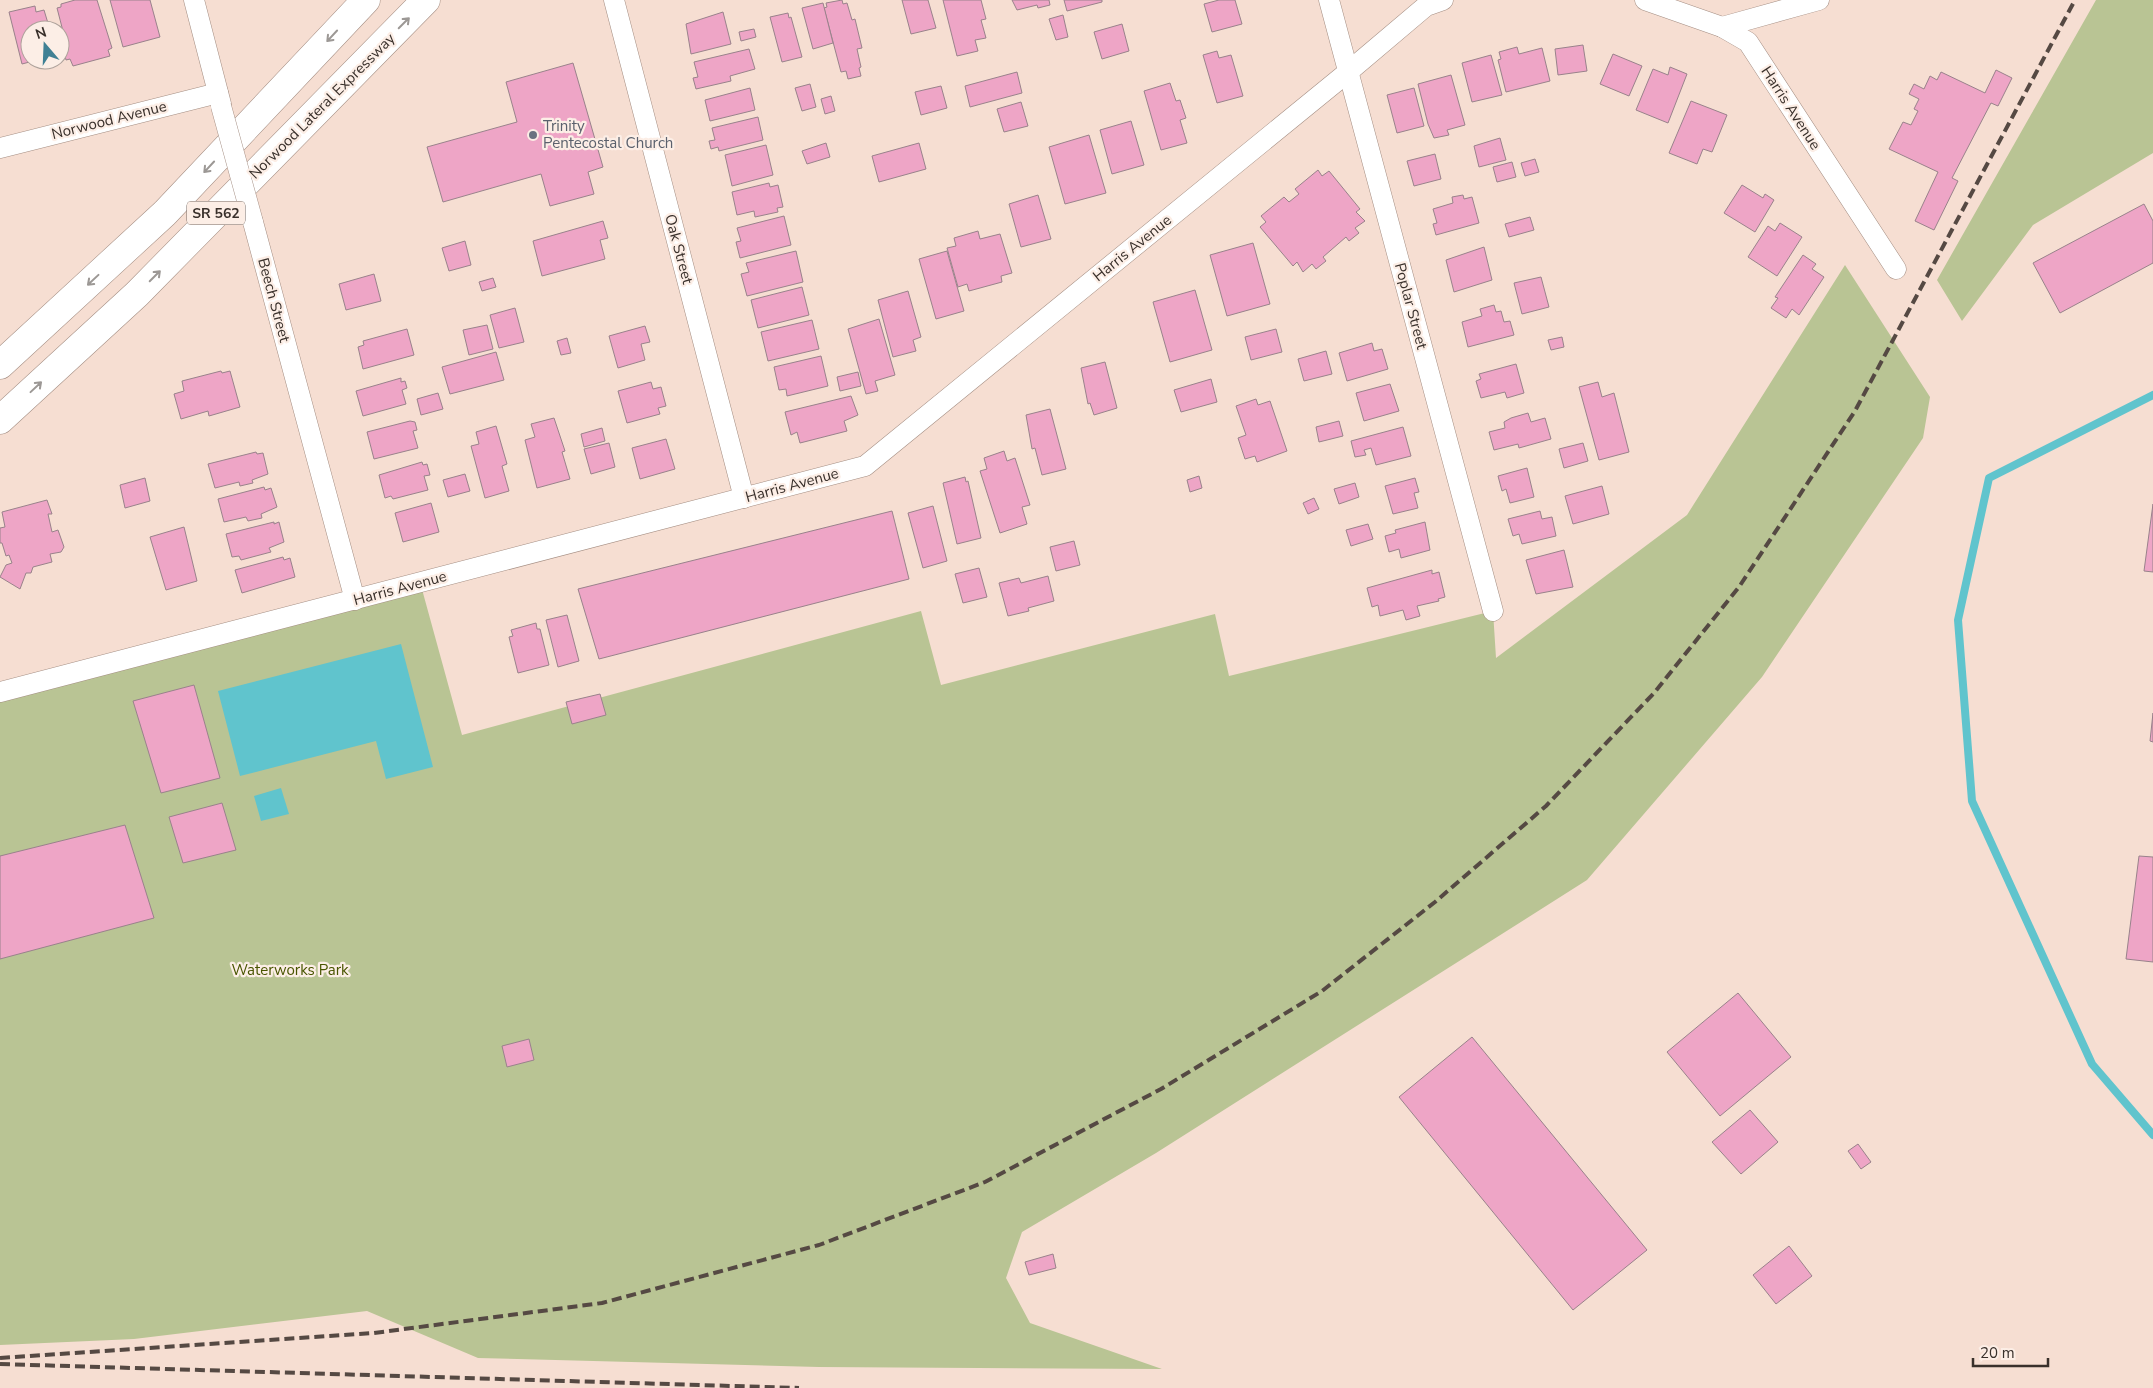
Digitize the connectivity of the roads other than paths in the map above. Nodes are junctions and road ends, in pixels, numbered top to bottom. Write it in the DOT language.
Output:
graph roads {
  1 [pos="194,0"];
  2 [pos="366,0"];
  3 [pos="426,0"];
  4 [pos="614,0"];
  5 [pos="1329,0"];
  6 [pos="1443,0"];
  7 [pos="1645,0"];
  8 [pos="1819,0"];
  9 [pos="1722,27"];
  10 [pos="1348,72"];
  11 [pos="220,99"];
  12 [pos="0,148"];
  13 [pos="1896,269"];
  14 [pos="0,365"];
  15 [pos="0,420"];
  16 [pos="744,498"];
  17 [pos="355,600"];
  18 [pos="1493,611"];
  19 [pos="0,692"];
  1 -- 11 [label="street, Beech Street"];
  2 -- 14 [label="highway, SR 562, one-way"];
  15 -- 3 [label="highway, Norwood Lateral Expressway / SR 562, one-way"];
  4 -- 16 [label="street, Oak Street"];
  5 -- 10 [label="street, Poplar Street"];
  6 -- 10 [label="street, Harris Avenue"];
  7 -- 9 [label="street, Harris Avenue"];
  8 -- 9 [label="street"];
  9 -- 13 [label="street, Harris Avenue"];
  10 -- 16 [label="street, Harris Avenue"];
  10 -- 18 [label="street, Poplar Street"];
  11 -- 12 [label="street, Norwood Avenue"];
  11 -- 17 [label="street, Beech Street, bridge"];
  16 -- 17 [label="street, Harris Avenue"];
  17 -- 19 [label="street, Harris Avenue"];
}
